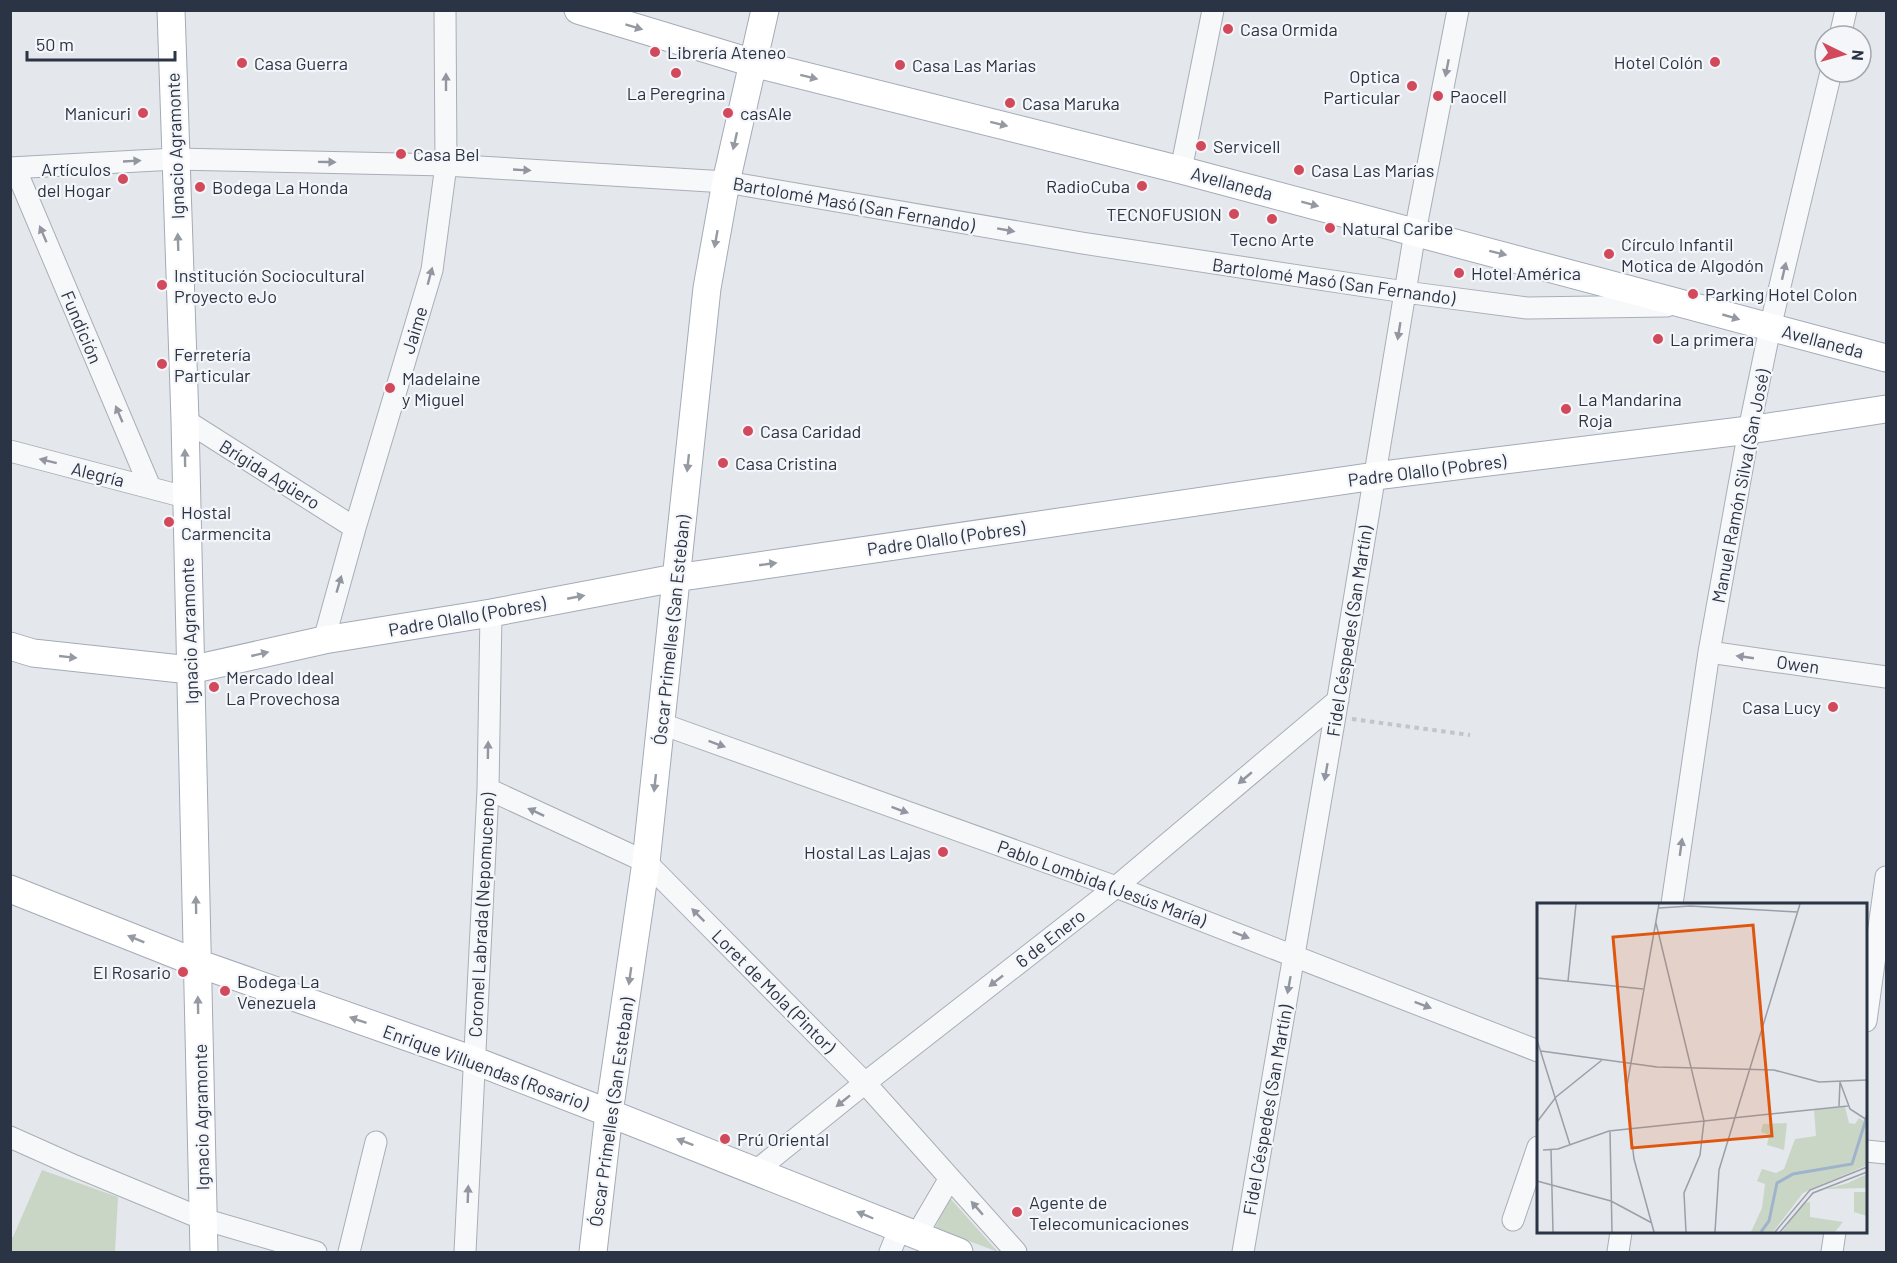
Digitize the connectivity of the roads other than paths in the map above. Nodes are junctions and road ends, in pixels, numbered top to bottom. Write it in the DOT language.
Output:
graph roads {
  1 [pos="171,10"];
  2 [pos="445,10"];
  3 [pos="578,10"];
  4 [pos="765,10"];
  5 [pos="1213,10"];
  6 [pos="1458,10"];
  7 [pos="753,63"];
  8 [pos="1828,84"];
  9 [pos="175,159"];
  10 [pos="446,165"];
  11 [pos="13,168"];
  12 [pos="1181,170"];
  13 [pos="726,182"];
  14 [pos="1415,232"];
  15 [pos="1405,292"];
  16 [pos="1692,305"];
  17 [pos="1770,328"];
  18 [pos="1887,358"];
  19 [pos="1887,409"];
  20 [pos="185,420"];
  21 [pos="1749,430"];
  22 [pos="10,451"];
  23 [pos="1375,476"];
  24 [pos="150,487"];
  25 [pos="185,497"];
  26 [pos="355,528"];
  27 [pos="675,578"];
  28 [pos="491,613"];
  29 [pos="324,640"];
  30 [pos="10,646"];
  31 [pos="1709,652"];
  32 [pos="190,670"];
  33 [pos="1887,677"];
  34 [pos="1337,708"];
  35 [pos="662,724"];
  36 [pos="488,789"];
  37 [pos="646,862"];
  38 [pos="1886,878"];
  39 [pos="1116,887"];
  40 [pos="10,889"];
  41 [pos="1672,903"];
  42 [pos="1295,955"];
  43 [pos="197,963"];
  44 [pos="1867,1014"];
  45 [pos="1537,1049"];
  46 [pos="473,1060"];
  47 [pos="865,1083"];
  48 [pos="609,1113"];
  49 [pos="10,1137"];
  50 [pos="376,1142"];
  51 [pos="1867,1151"];
  52 [pos="1537,1153"];
  53 [pos="1887,1153"];
  54 [pos="757,1170"];
  55 [pos="950,1178"];
  56 [pos="204,1219"];
  57 [pos="1513,1221"];
  58 [pos="1621,1233"];
  59 [pos="1835,1233"];
  60 [pos="902,1239"];
  61 [pos="204,1252"];
  62 [pos="316,1252"];
  63 [pos="349,1252"];
  64 [pos="465,1252"];
  65 [pos="593,1252"];
  66 [pos="959,1252"];
  67 [pos="1016,1252"];
  68 [pos="1243,1252"];
  69 [pos="1618,1252"];
  70 [pos="1832,1252"];
  1 -- 9 [label="main road, Ignacio Agramonte"];
  10 -- 2 [label="street, Jaime, one-way"];
  3 -- 7 [label="main road, Avellaneda, one-way"];
  4 -- 7 [label="main road, Óscar Primelles (San Esteban)"];
  5 -- 12 [label="street"];
  6 -- 14 [label="street, Fidel Céspedes (San Martín), one-way"];
  7 -- 12 [label="main road, Avellaneda, one-way"];
  7 -- 13 [label="main road, Óscar Primelles (San Esteban), one-way"];
  17 -- 8 [label="street, Manuel Ramón Silva (San José), one-way"];
  9 -- 10 [label="street, Bartolomé Masó (San Fernando), one-way"];
  11 -- 9 [label="street, Bartolomé Masó (San Fernando), one-way"];
  20 -- 9 [label="main road, Ignacio Agramonte, one-way"];
  10 -- 13 [label="street, Bartolomé Masó (San Fernando), one-way"];
  26 -- 10 [label="street, Jaime, one-way"];
  24 -- 11 [label="street, Fundición, one-way"];
  12 -- 14 [label="main road, Avellaneda, one-way"];
  13 -- 15 [label="street, Bartolomé Masó (San Fernando), one-way"];
  13 -- 27 [label="main road, Óscar Primelles (San Esteban), one-way"];
  14 -- 15 [label="street, Fidel Céspedes (San Martín)"];
  14 -- 16 [label="main road, Avellaneda, one-way"];
  15 -- 16 [label="street, Bartolomé Masó (San Fernando)"];
  15 -- 23 [label="street, Fidel Céspedes (San Martín), one-way"];
  16 -- 17 [label="main road, Avellaneda, one-way"];
  17 -- 18 [label="main road, Avellaneda"];
  17 -- 21 [label="street, Manuel Ramón Silva (San José)"];
  19 -- 21 [label="main road, Padre Olallo (Pobres)"];
  25 -- 20 [label="main road, Ignacio Agramonte, one-way"];
  20 -- 26 [label="street, Brígida Agüero"];
  21 -- 23 [label="main road, Padre Olallo (Pobres)"];
  21 -- 31 [label="street, Manuel Ramón Silva (San José)"];
  24 -- 22 [label="street, Alegría, one-way"];
  27 -- 23 [label="main road, Padre Olallo (Pobres), one-way"];
  23 -- 34 [label="street, Fidel Céspedes (San Martín)"];
  24 -- 25 [label="street, Alegría"];
  25 -- 32 [label="main road, Ignacio Agramonte"];
  29 -- 26 [label="street, Jaime, one-way"];
  28 -- 27 [label="main road, Padre Olallo (Pobres), one-way"];
  27 -- 35 [label="main road, Óscar Primelles (San Esteban)"];
  28 -- 29 [label="main road, Padre Olallo (Pobres)"];
  36 -- 28 [label="street, Coronel Labrada (Nepomuceno), one-way"];
  32 -- 29 [label="main road, Padre Olallo (Pobres), one-way"];
  30 -- 32 [label="main road, Padre Olallo (Pobres), one-way"];
  33 -- 31 [label="street, Owen, one-way"];
  41 -- 31 [label="street, Manuel Ramón Silva (San José), one-way"];
  43 -- 32 [label="main road, Ignacio Agramonte, one-way"];
  34 -- 39 [label="street, 6 de Enero, one-way"];
  34 -- 42 [label="street, Fidel Céspedes (San Martín), one-way"];
  35 -- 37 [label="main road, Óscar Primelles (San Esteban), one-way"];
  35 -- 39 [label="street, Pablo Lombida (Jesús María), one-way"];
  37 -- 36 [label="street, Loret de Mola (Pintor), one-way"];
  36 -- 46 [label="street, Coronel Labrada (Nepomuceno)"];
  47 -- 37 [label="street, Loret de Mola (Pintor), one-way"];
  37 -- 48 [label="main road, Óscar Primelles (San Esteban), one-way"];
  38 -- 44 [label="street"];
  39 -- 42 [label="street, Pablo Lombida (Jesús María), one-way"];
  39 -- 47 [label="street, 6 de Enero, one-way"];
  43 -- 40 [label="main road, Enrique Villuendas (Rosario), one-way"];
  42 -- 45 [label="street, Pablo Lombida (Jesús María), one-way"];
  42 -- 68 [label="street, Fidel Céspedes (San Martín), one-way"];
  46 -- 43 [label="main road, Enrique Villuendas (Rosario), one-way"];
  56 -- 43 [label="main road, Ignacio Agramonte, one-way"];
  46 -- 48 [label="main road, Enrique Villuendas (Rosario)"];
  64 -- 46 [label="street, Coronel Labrada (Nepomuceno), one-way"];
  47 -- 54 [label="street, 6 de Enero, one-way"];
  47 -- 55 [label="street, Loret de Mola (Pintor)"];
  54 -- 48 [label="main road, Enrique Villuendas (Rosario), one-way"];
  48 -- 65 [label="main road, Óscar Primelles (San Esteban)"];
  49 -- 56 [label="street"];
  50 -- 63 [label="street"];
  51 -- 53 [label="street"];
  52 -- 57 [label="street"];
  60 -- 54 [label="main road, Enrique Villuendas (Rosario), one-way"];
  55 -- 60 [label="street"];
  67 -- 55 [label="street, Loret de Mola (Pintor), one-way"];
  56 -- 61 [label="main road, Ignacio Agramonte"];
  56 -- 62 [label="street"];
  58 -- 69 [label="street"];
  59 -- 70 [label="street"];
  60 -- 66 [label="main road, Enrique Villuendas (Rosario)"];
}
